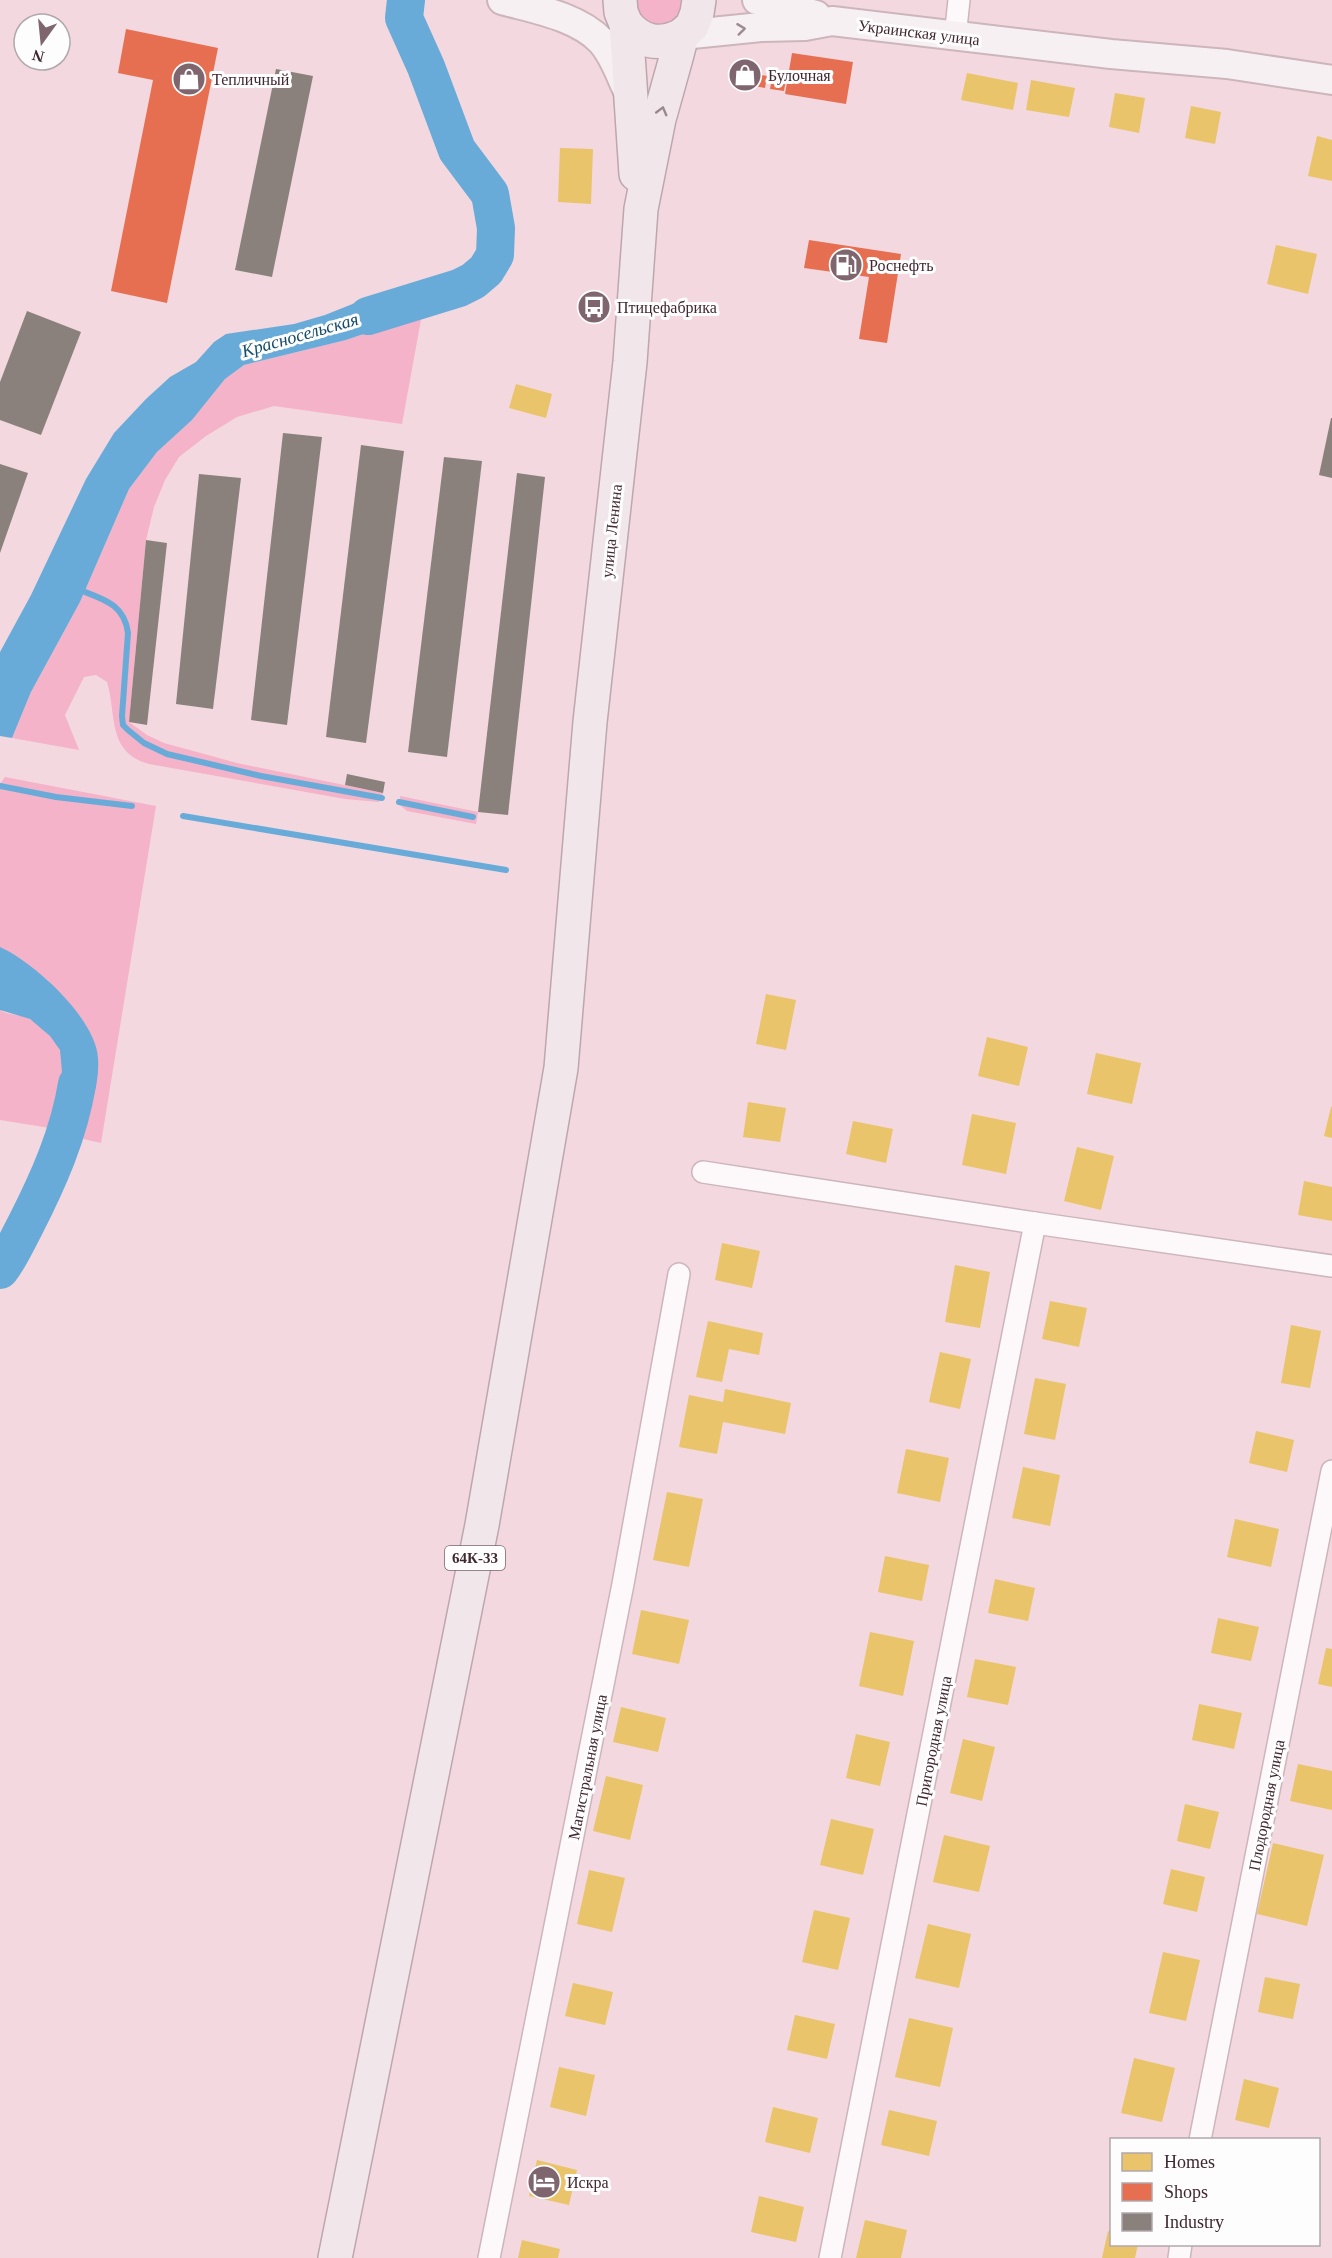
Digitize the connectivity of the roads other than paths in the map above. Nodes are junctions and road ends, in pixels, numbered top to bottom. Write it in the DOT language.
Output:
graph roads {
  1 [pos="502,0"];
  2 [pos="515,0"];
  3 [pos="699,0"];
  4 [pos="757,0"];
  5 [pos="959,0"];
  6 [pos="623,12"];
  7 [pos="832,21"];
  8 [pos="682,35"];
  9 [pos="955,37"];
  10 [pos="1332,80"];
  11 [pos="631,97"];
  12 [pos="641,209"];
  13 [pos="703,1172"];
  14 [pos="1035,1223"];
  15 [pos="1332,1266"];
  16 [pos="680,1274"];
  17 [pos="1332,1471"];
  18 [pos="1200,2138"];
  19 [pos="335,2258"];
  20 [pos="489,2258"];
  21 [pos="830,2258"];
  1 -- 11 [label="street"];
  2 -- 6 [label="street, Украинская улица"];
  3 -- 8 [label="main road, улица Ленина"];
  4 -- 7 [label="street"];
  5 -- 9 [label="street"];
  6 -- 8 [label="main road, Украинская улица"];
  6 -- 11 [label="main road, улица Ленина"];
  8 -- 7 [label="street, Украинская улица, one-way"];
  7 -- 9 [label="street, Украинская улица"];
  12 -- 8 [label="main road, улица Ленина, one-way"];
  9 -- 10 [label="street, Украинская улица"];
  11 -- 12 [label="main road, улица Ленина"];
  12 -- 19 [label="main road, улица Ленина / 64К-33"];
  13 -- 14 [label="street"];
  14 -- 15 [label="street"];
  14 -- 21 [label="street, Пригородная улица"];
  16 -- 20 [label="street, Магистральная улица"];
  17 -- 18 [label="street, Плодородная улица"];
}
